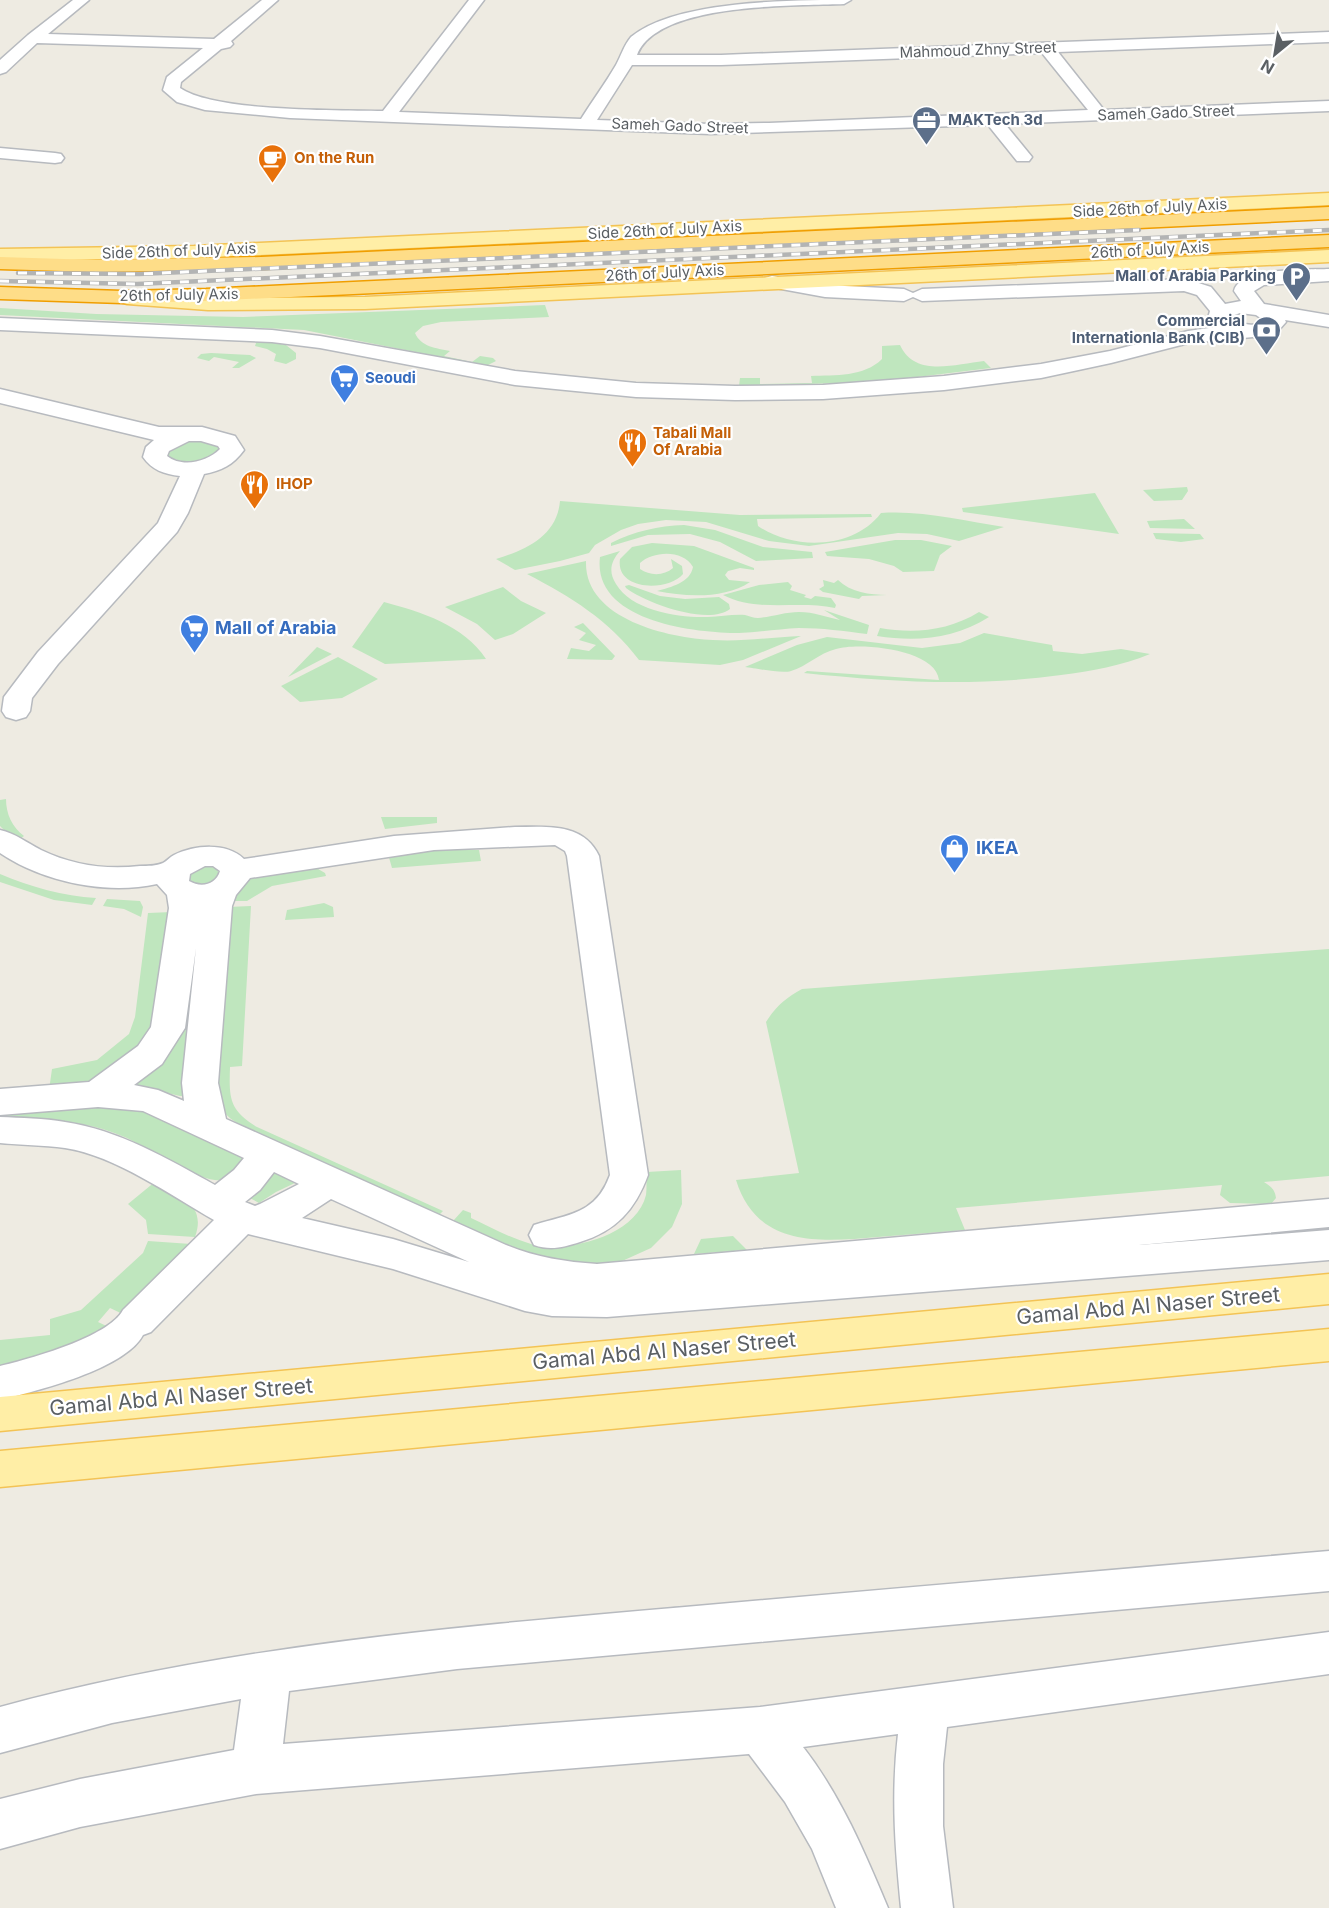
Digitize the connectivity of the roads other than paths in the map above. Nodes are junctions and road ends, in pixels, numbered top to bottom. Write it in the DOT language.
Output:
graph roads {
  1 [pos="82,0"];
  2 [pos="271,0"];
  3 [pos="291,0"];
  4 [pos="477,0"];
  5 [pos="844,0"];
  6 [pos="1329,36"];
  7 [pos="33,39"];
  8 [pos="248,41"];
  9 [pos="216,44"];
  10 [pos="1046,47"];
  11 [pos="627,60"];
  12 [pos="0,69"];
  13 [pos="1327,106"];
  14 [pos="1227,107"];
  15 [pos="1096,109"];
  16 [pos="389,114"];
  17 [pos="588,120"];
  18 [pos="993,120"];
  19 [pos="689,124"];
  20 [pos="0,153"];
  21 [pos="1023,157"];
  22 [pos="55,158"];
  23 [pos="1329,200"];
  24 [pos="1329,213"];
  25 [pos="1158,221"];
  26 [pos="1013,228"];
  27 [pos="1329,241"];
  28 [pos="1188,248"];
  29 [pos="0,255"];
  30 [pos="1013,256"];
  31 [pos="1329,256"];
  32 [pos="0,263"];
  33 [pos="1329,275"];
  34 [pos="772,282"];
  35 [pos="0,293"];
  36 [pos="123,297"];
  37 [pos="1219,312"];
  38 [pos="1262,316"];
  39 [pos="1329,321"];
  40 [pos="0,322"];
  41 [pos="1245,330"];
  42 [pos="1329,331"];
  43 [pos="0,396"];
  44 [pos="0,408"];
  45 [pos="181,436"];
  46 [pos="174,463"];
  47 [pos="4,711"];
  48 [pos="0,839"];
  49 [pos="0,856"];
  50 [pos="229,880"];
  51 [pos="178,884"];
  52 [pos="98,1094"];
  53 [pos="0,1102"];
  54 [pos="210,1127"];
  55 [pos="0,1130"];
  56 [pos="267,1155"];
  57 [pos="328,1180"];
  58 [pos="237,1214"];
  59 [pos="1320,1230"];
  60 [pos="548,1235"];
  61 [pos="1329,1289"];
  62 [pos="1329,1345"];
  63 [pos="0,1383"];
  64 [pos="0,1414"];
  65 [pos="0,1469"];
  66 [pos="1329,1571"];
  67 [pos="1329,1653"];
  68 [pos="267,1674"];
  69 [pos="925,1709"];
  70 [pos="0,1730"];
  71 [pos="760,1730"];
  72 [pos="256,1770"];
  73 [pos="0,1824"];
  74 [pos="862,1908"];
  75 [pos="927,1908"];
  1 -- 7 [label="street"];
  2 -- 9 [label="street, Sameh Gado Street"];
  3 -- 8 [label="street, Sameh Gado Street"];
  4 -- 16 [label="street"];
  5 -- 11 [label="street"];
  6 -- 10 [label="street, Mahmoud Zhny Street"];
  7 -- 9 [label="street"];
  7 -- 12 [label="street"];
  8 -- 9 [label="street"];
  8 -- 16 [label="street, Sameh Gado Street"];
  9 -- 16 [label="street, Sameh Gado Street"];
  10 -- 11 [label="street, Mahmoud Zhny Street"];
  10 -- 15 [label="street"];
  11 -- 17 [label="street"];
  13 -- 14 [label="street, Sameh Gado Street"];
  14 -- 15 [label="street, Sameh Gado Street"];
  14 -- 18 [label="street, Sameh Gado Street"];
  15 -- 19 [label="street, Sameh Gado Street"];
  16 -- 17 [label="street, Sameh Gado Street"];
  17 -- 19 [label="street, Sameh Gado Street"];
  18 -- 19 [label="street, Sameh Gado Street"];
  18 -- 21 [label="street"];
  20 -- 22 [label="street"];
  23 -- 29 [label="main road, Side 26th of July Axis"];
  24 -- 25 [label="highway, 26th of July Axis"];
  25 -- 26 [label="highway, 26th of July Axis"];
  25 -- 28 [label="highway"];
  26 -- 30 [label="highway"];
  26 -- 32 [label="highway, 26th of July Axis"];
  27 -- 28 [label="highway, 26th of July Axis"];
  28 -- 30 [label="highway, 26th of July Axis"];
  30 -- 36 [label="highway, 26th of July Axis"];
  31 -- 34 [label="main road"];
  33 -- 38 [label="street"];
  34 -- 36 [label="main road"];
  34 -- 37 [label="street"];
  35 -- 36 [label="highway, 26th of July Axis"];
  37 -- 38 [label="street"];
  37 -- 40 [label="street"];
  37 -- 41 [label="street"];
  38 -- 39 [label="street"];
  38 -- 41 [label="street"];
  38 -- 42 [label="street"];
  40 -- 41 [label="street"];
  43 -- 45 [label="street"];
  44 -- 46 [label="street"];
  45 -- 46 [label="street"];
  45 -- 46 [label="street"];
  46 -- 47 [label="street"];
  48 -- 51 [label="street"];
  49 -- 51 [label="street"];
  50 -- 51 [label="street"];
  50 -- 54 [label="street"];
  50 -- 60 [label="street"];
  51 -- 52 [label="street"];
  52 -- 53 [label="street"];
  52 -- 54 [label="street"];
  54 -- 56 [label="street"];
  55 -- 58 [label="street"];
  56 -- 57 [label="street"];
  56 -- 58 [label="street"];
  57 -- 58 [label="street"];
  57 -- 59 [label="street"];
  58 -- 59 [label="street"];
  58 -- 63 [label="street"];
  61 -- 64 [label="main road, Gamal Abd Al Naser Street"];
  62 -- 65 [label="main road"];
  66 -- 68 [label="street"];
  67 -- 69 [label="street"];
  68 -- 70 [label="street"];
  68 -- 72 [label="street"];
  69 -- 71 [label="street"];
  69 -- 75 [label="street"];
  71 -- 72 [label="street"];
  71 -- 74 [label="street"];
  72 -- 73 [label="street"];
}
